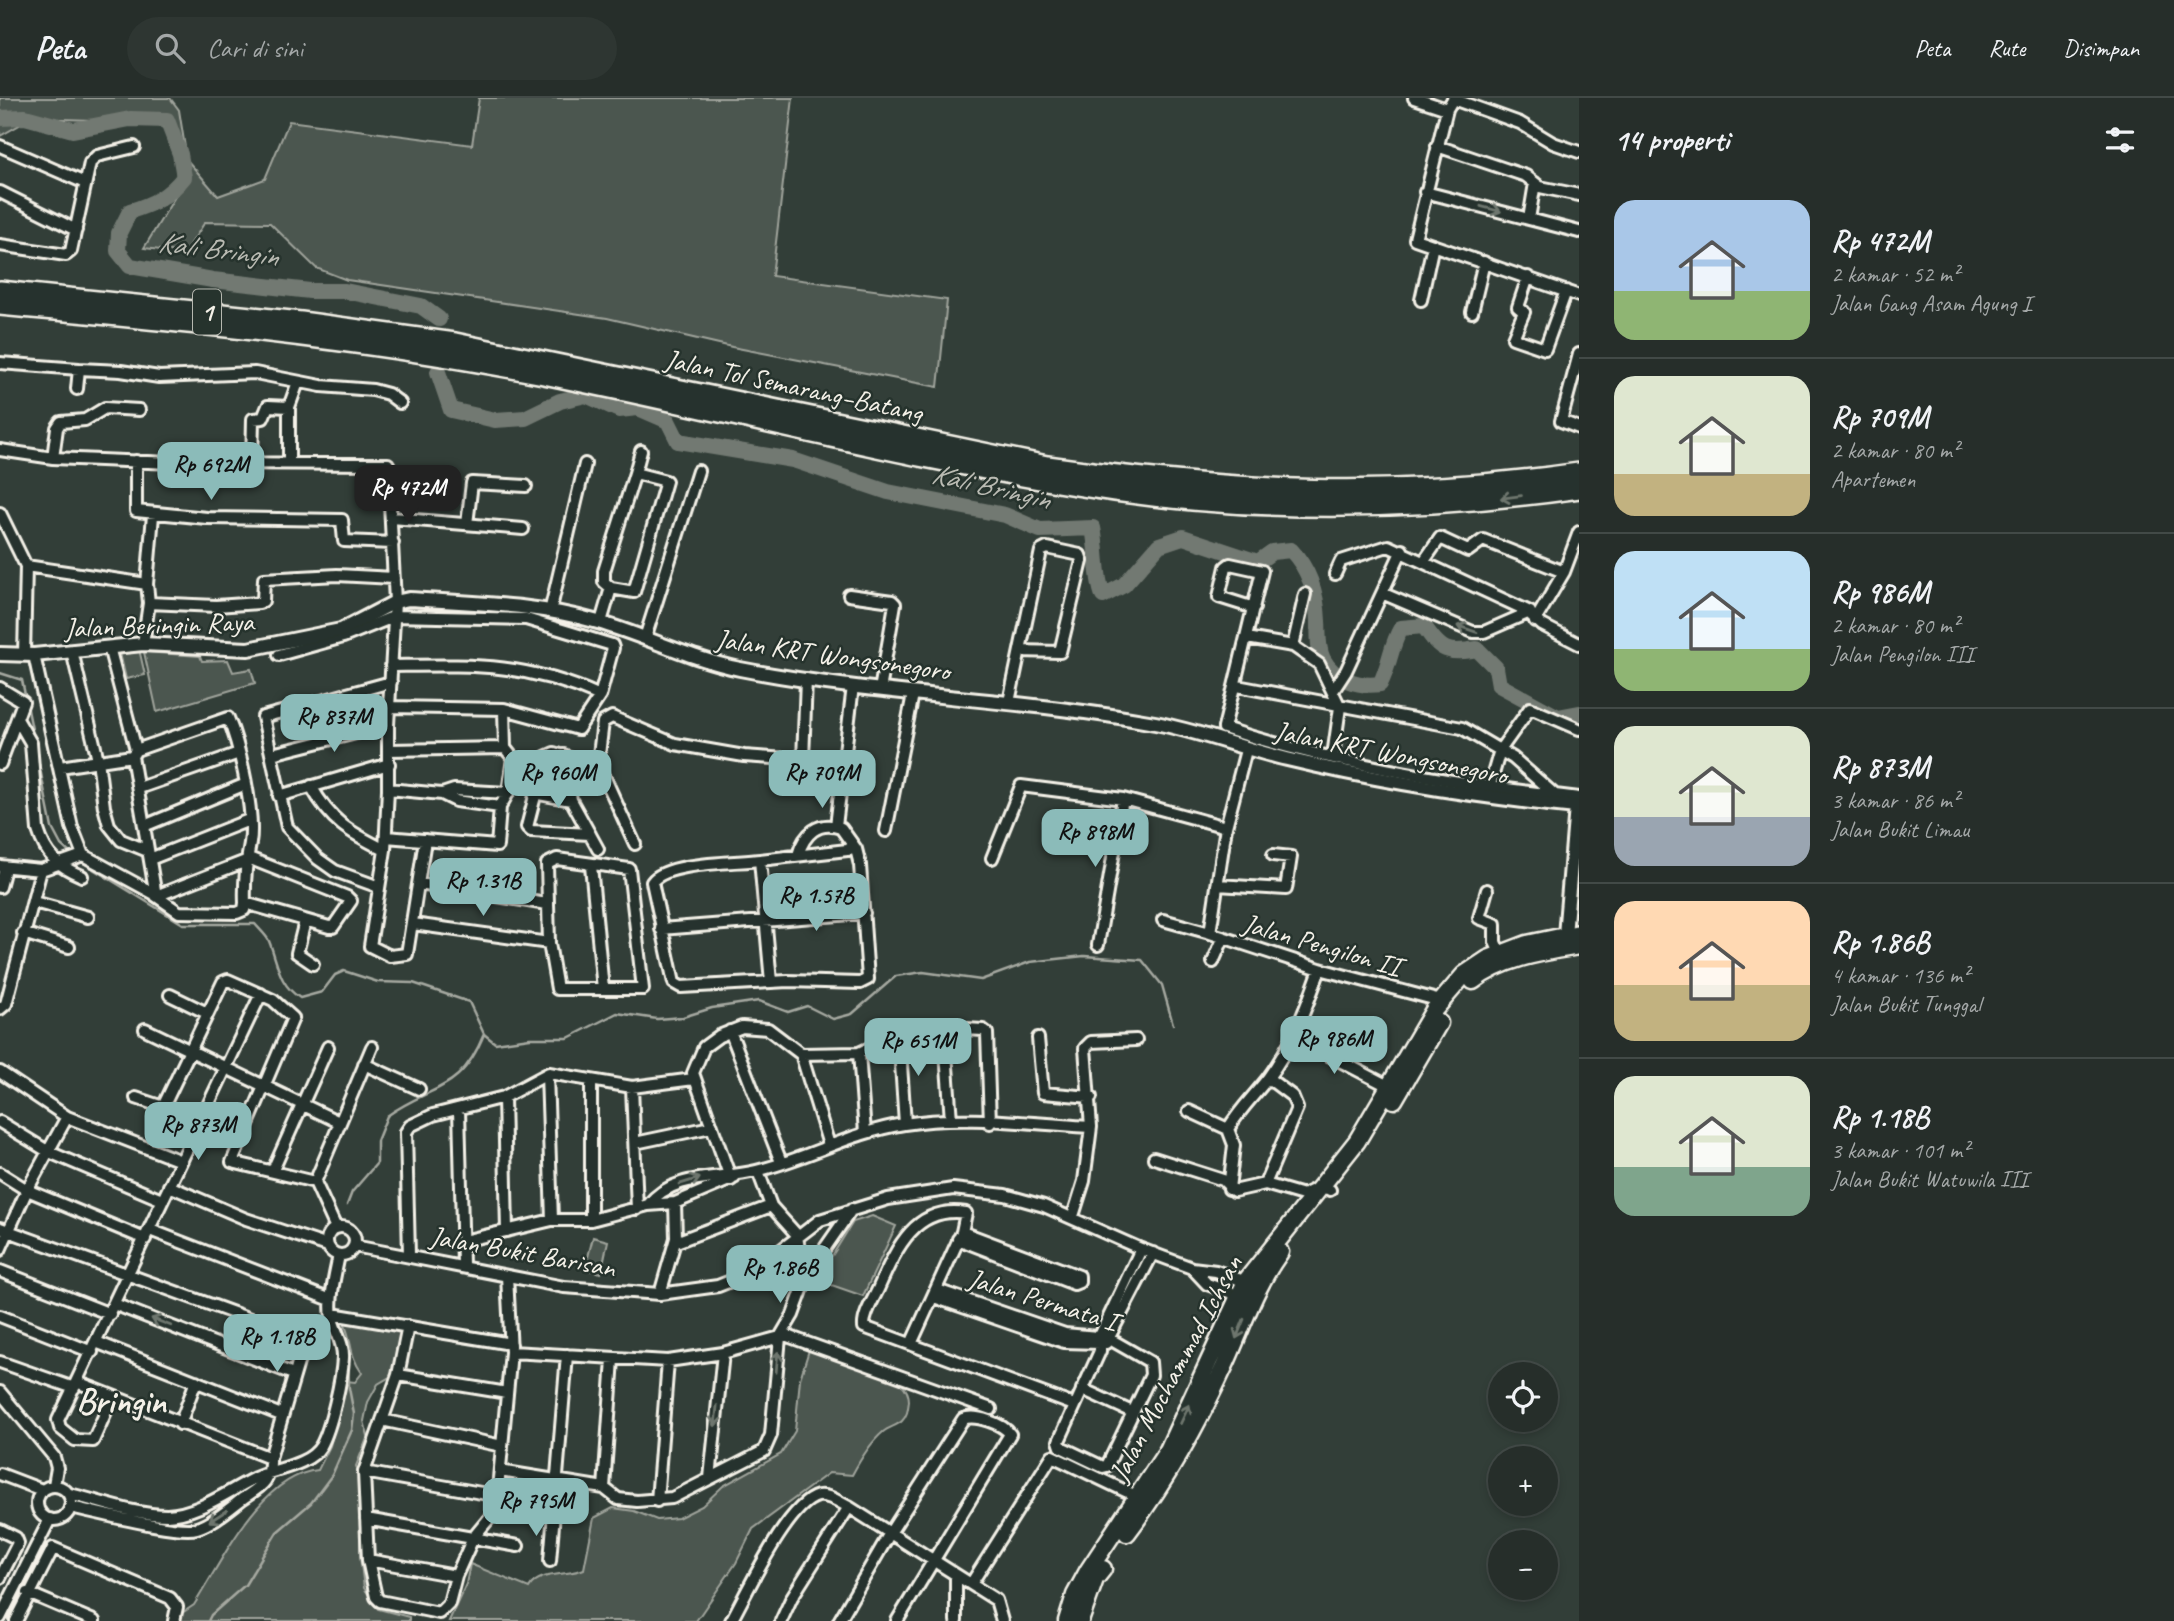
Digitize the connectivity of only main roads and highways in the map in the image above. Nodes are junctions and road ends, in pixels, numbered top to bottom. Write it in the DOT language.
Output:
graph roads {
  1 [pos="0,291"];
  2 [pos="0,305"];
  3 [pos="411,344"];
  4 [pos="454,350"];
  5 [pos="1579,473"];
  6 [pos="1579,488"];
  7 [pos="1572,934"];
  8 [pos="1579,946"];
  9 [pos="1395,1090"];
  10 [pos="1159,1476"];
  11 [pos="1067,1621"];
  12 [pos="1080,1621"];
  1 -- 3 [label="highway, Jalan Tol Semarang–Batang / 1"];
  2 -- 3 [label="highway, Jalan Tol Semarang–Batang / 1"];
  3 -- 4 [label="highway, Jalan Tol Semarang–Batang / 1"];
  4 -- 5 [label="highway, Jalan Tol Semarang–Batang / 1"];
  6 -- 4 [label="highway, Jalan Tol Semarang–Batang / 1, one-way"];
  7 -- 9 [label="main road, Jalan Mochammad Ichsan"];
  8 -- 9 [label="main road, Jalan Mochammad Ichsan"];
  9 -- 10 [label="main road, Jalan Mochammad Ichsan"];
  10 -- 11 [label="main road, Jalan Mochammad Ichsan"];
  10 -- 12 [label="main road, Jalan Mochammad Ichsan"];
}
